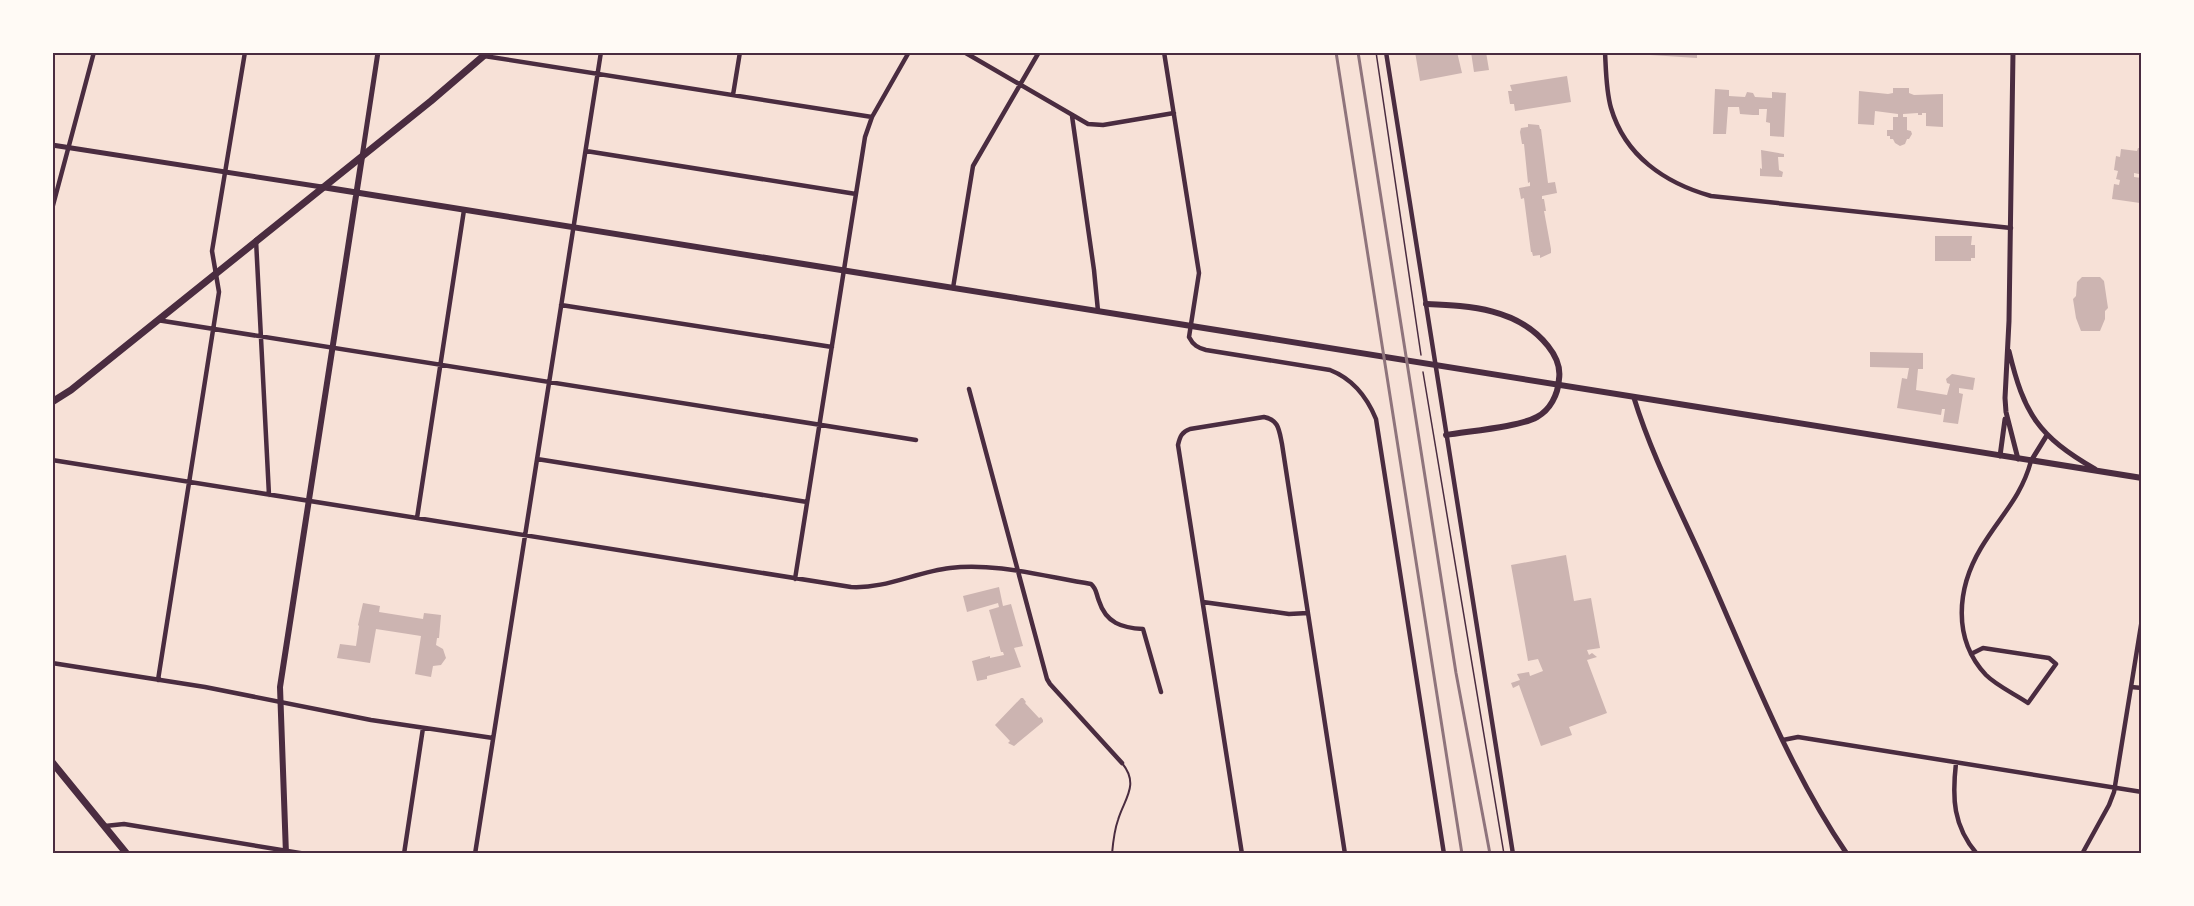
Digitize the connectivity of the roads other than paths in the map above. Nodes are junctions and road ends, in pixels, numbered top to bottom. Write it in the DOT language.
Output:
graph roads {
  1 [pos="94,52"];
  2 [pos="244,52"];
  3 [pos="378,52"];
  4 [pos="601,52"];
  5 [pos="740,52"];
  6 [pos="909,52"];
  7 [pos="964,52"];
  8 [pos="1039,52"];
  9 [pos="1164,52"];
  10 [pos="1386,52"];
  11 [pos="1605,52"];
  12 [pos="2013,52"];
  13 [pos="486,54"];
  14 [pos="598,73"];
  15 [pos="1020,85"];
  16 [pos="733,95"];
  17 [pos="1174,113"];
  18 [pos="1072,116"];
  19 [pos="872,117"];
  20 [pos="52,145"];
  21 [pos="68,148"];
  22 [pos="586,151"];
  23 [pos="362,157"];
  24 [pos="225,172"];
  25 [pos="322,188"];
  26 [pos="357,193"];
  27 [pos="856,194"];
  28 [pos="52,209"];
  29 [pos="464,210"];
  30 [pos="573,228"];
  31 [pos="2011,228"];
  32 [pos="256,240"];
  33 [pos="844,271"];
  34 [pos="216,272"];
  35 [pos="953,288"];
  36 [pos="1426,304"];
  37 [pos="561,305"];
  38 [pos="1098,311"];
  39 [pos="157,320"];
  40 [pos="1191,326"];
  41 [pos="214,328"];
  42 [pos="262,336"];
  43 [pos="2008,344"];
  44 [pos="832,347"];
  45 [pos="333,348"];
  46 [pos="441,365"];
  47 [pos="549,382"];
  48 [pos="1559,385"];
  49 [pos="969,389"];
  50 [pos="1634,398"];
  51 [pos="52,402"];
  52 [pos="2006,412"];
  53 [pos="819,425"];
  54 [pos="1446,435"];
  55 [pos="2047,435"];
  56 [pos="916,440"];
  57 [pos="2000,456"];
  58 [pos="537,459"];
  59 [pos="2018,459"];
  60 [pos="52,460"];
  61 [pos="2031,461"];
  62 [pos="2098,471"];
  63 [pos="2142,478"];
  64 [pos="189,482"];
  65 [pos="269,495"];
  66 [pos="309,501"];
  67 [pos="807,502"];
  68 [pos="417,518"];
  69 [pos="525,535"];
  70 [pos="1019,572"];
  71 [pos="795,579"];
  72 [pos="1203,602"];
  73 [pos="1308,613"];
  74 [pos="2142,620"];
  75 [pos="1971,654"];
  76 [pos="52,663"];
  77 [pos="158,680"];
  78 [pos="2131,687"];
  79 [pos="2142,688"];
  80 [pos="1161,692"];
  81 [pos="280,701"];
  82 [pos="423,728"];
  83 [pos="493,738"];
  84 [pos="1783,741"];
  85 [pos="52,762"];
  86 [pos="1122,763"];
  87 [pos="1956,763"];
  88 [pos="2115,788"];
  89 [pos="2142,792"];
  90 [pos="105,826"];
  91 [pos="286,852"];
  92 [pos="2083,853"];
  93 [pos="127,854"];
  94 [pos="306,854"];
  95 [pos="404,854"];
  96 [pos="475,854"];
  97 [pos="1112,854"];
  98 [pos="1242,854"];
  99 [pos="1345,854"];
  100 [pos="1444,854"];
  101 [pos="1513,854"];
  102 [pos="1847,854"];
  103 [pos="1977,854"];
  1 -- 21 [label="street"];
  2 -- 24 [label="street"];
  3 -- 23 [label="street"];
  4 -- 14 [label="street"];
  5 -- 16 [label="street"];
  6 -- 19 [label="street"];
  7 -- 15 [label="street"];
  8 -- 15 [label="street"];
  9 -- 17 [label="street"];
  10 -- 36 [label="street"];
  11 -- 31 [label="street"];
  12 -- 31 [label="street"];
  13 -- 14 [label="street"];
  13 -- 23 [label="main road"];
  14 -- 16 [label="street"];
  14 -- 22 [label="street"];
  15 -- 18 [label="street"];
  15 -- 35 [label="street"];
  16 -- 19 [label="street"];
  17 -- 18 [label="street"];
  17 -- 40 [label="street"];
  18 -- 38 [label="street"];
  19 -- 27 [label="street"];
  20 -- 21 [label="street"];
  21 -- 24 [label="street"];
  21 -- 28 [label="street"];
  22 -- 27 [label="street"];
  22 -- 30 [label="street"];
  23 -- 25 [label="main road"];
  23 -- 26 [label="main road"];
  24 -- 25 [label="street"];
  24 -- 34 [label="street"];
  25 -- 26 [label="main road"];
  25 -- 32 [label="main road"];
  26 -- 29 [label="main road"];
  26 -- 45 [label="main road"];
  27 -- 33 [label="street"];
  29 -- 30 [label="main road"];
  29 -- 46 [label="street"];
  30 -- 33 [label="main road"];
  30 -- 37 [label="street"];
  31 -- 43 [label="street"];
  32 -- 34 [label="main road"];
  32 -- 42 [label="street"];
  33 -- 35 [label="main road"];
  33 -- 44 [label="street"];
  34 -- 39 [label="main road"];
  34 -- 41 [label="street"];
  35 -- 38 [label="main road"];
  36 -- 48 [label="main road"];
  36 -- 54 [label="street"];
  37 -- 44 [label="street"];
  37 -- 47 [label="street"];
  38 -- 40 [label="main road"];
  39 -- 41 [label="street"];
  39 -- 51 [label="main road"];
  40 -- 48 [label="main road"];
  40 -- 100 [label="street"];
  41 -- 42 [label="street"];
  41 -- 64 [label="street"];
  42 -- 45 [label="street"];
  42 -- 65 [label="street"];
  43 -- 52 [label="street"];
  43 -- 55 [label="street"];
  44 -- 53 [label="street"];
  45 -- 46 [label="street"];
  45 -- 66 [label="main road"];
  46 -- 47 [label="street"];
  46 -- 68 [label="street"];
  47 -- 53 [label="street"];
  47 -- 58 [label="street"];
  48 -- 50 [label="main road"];
  48 -- 54 [label="main road"];
  49 -- 70 [label="street"];
  50 -- 57 [label="main road"];
  50 -- 84 [label="street"];
  52 -- 57 [label="street"];
  52 -- 59 [label="street"];
  53 -- 56 [label="street"];
  53 -- 67 [label="street"];
  54 -- 101 [label="street"];
  55 -- 61 [label="street"];
  55 -- 62 [label="street"];
  57 -- 59 [label="main road"];
  58 -- 67 [label="street"];
  58 -- 69 [label="street"];
  59 -- 61 [label="main road"];
  60 -- 64 [label="street"];
  61 -- 62 [label="main road"];
  61 -- 75 [label="street"];
  62 -- 63 [label="main road"];
  64 -- 65 [label="street"];
  64 -- 77 [label="street"];
  65 -- 66 [label="street"];
  66 -- 68 [label="street"];
  66 -- 81 [label="main road"];
  67 -- 71 [label="street"];
  68 -- 69 [label="street"];
  69 -- 71 [label="street"];
  69 -- 83 [label="street"];
  70 -- 71 [label="street"];
  70 -- 80 [label="street"];
  70 -- 86 [label="street"];
  72 -- 73 [label="street"];
  72 -- 73 [label="street"];
  72 -- 98 [label="street"];
  73 -- 99 [label="street"];
  74 -- 78 [label="street"];
  75 -- 75 [label="street"];
  76 -- 77 [label="street"];
  77 -- 81 [label="street"];
  78 -- 79 [label="street"];
  78 -- 88 [label="street"];
  81 -- 82 [label="street"];
  81 -- 91 [label="main road"];
  82 -- 83 [label="street"];
  82 -- 95 [label="street"];
  83 -- 96 [label="street"];
  84 -- 87 [label="street"];
  84 -- 102 [label="street"];
  85 -- 90 [label="main road"];
  86 -- 97 [label="lane"];
  87 -- 88 [label="street"];
  87 -- 103 [label="street"];
  88 -- 89 [label="street"];
  88 -- 92 [label="street"];
  90 -- 91 [label="street"];
  90 -- 93 [label="main road"];
  91 -- 94 [label="street"];
}
